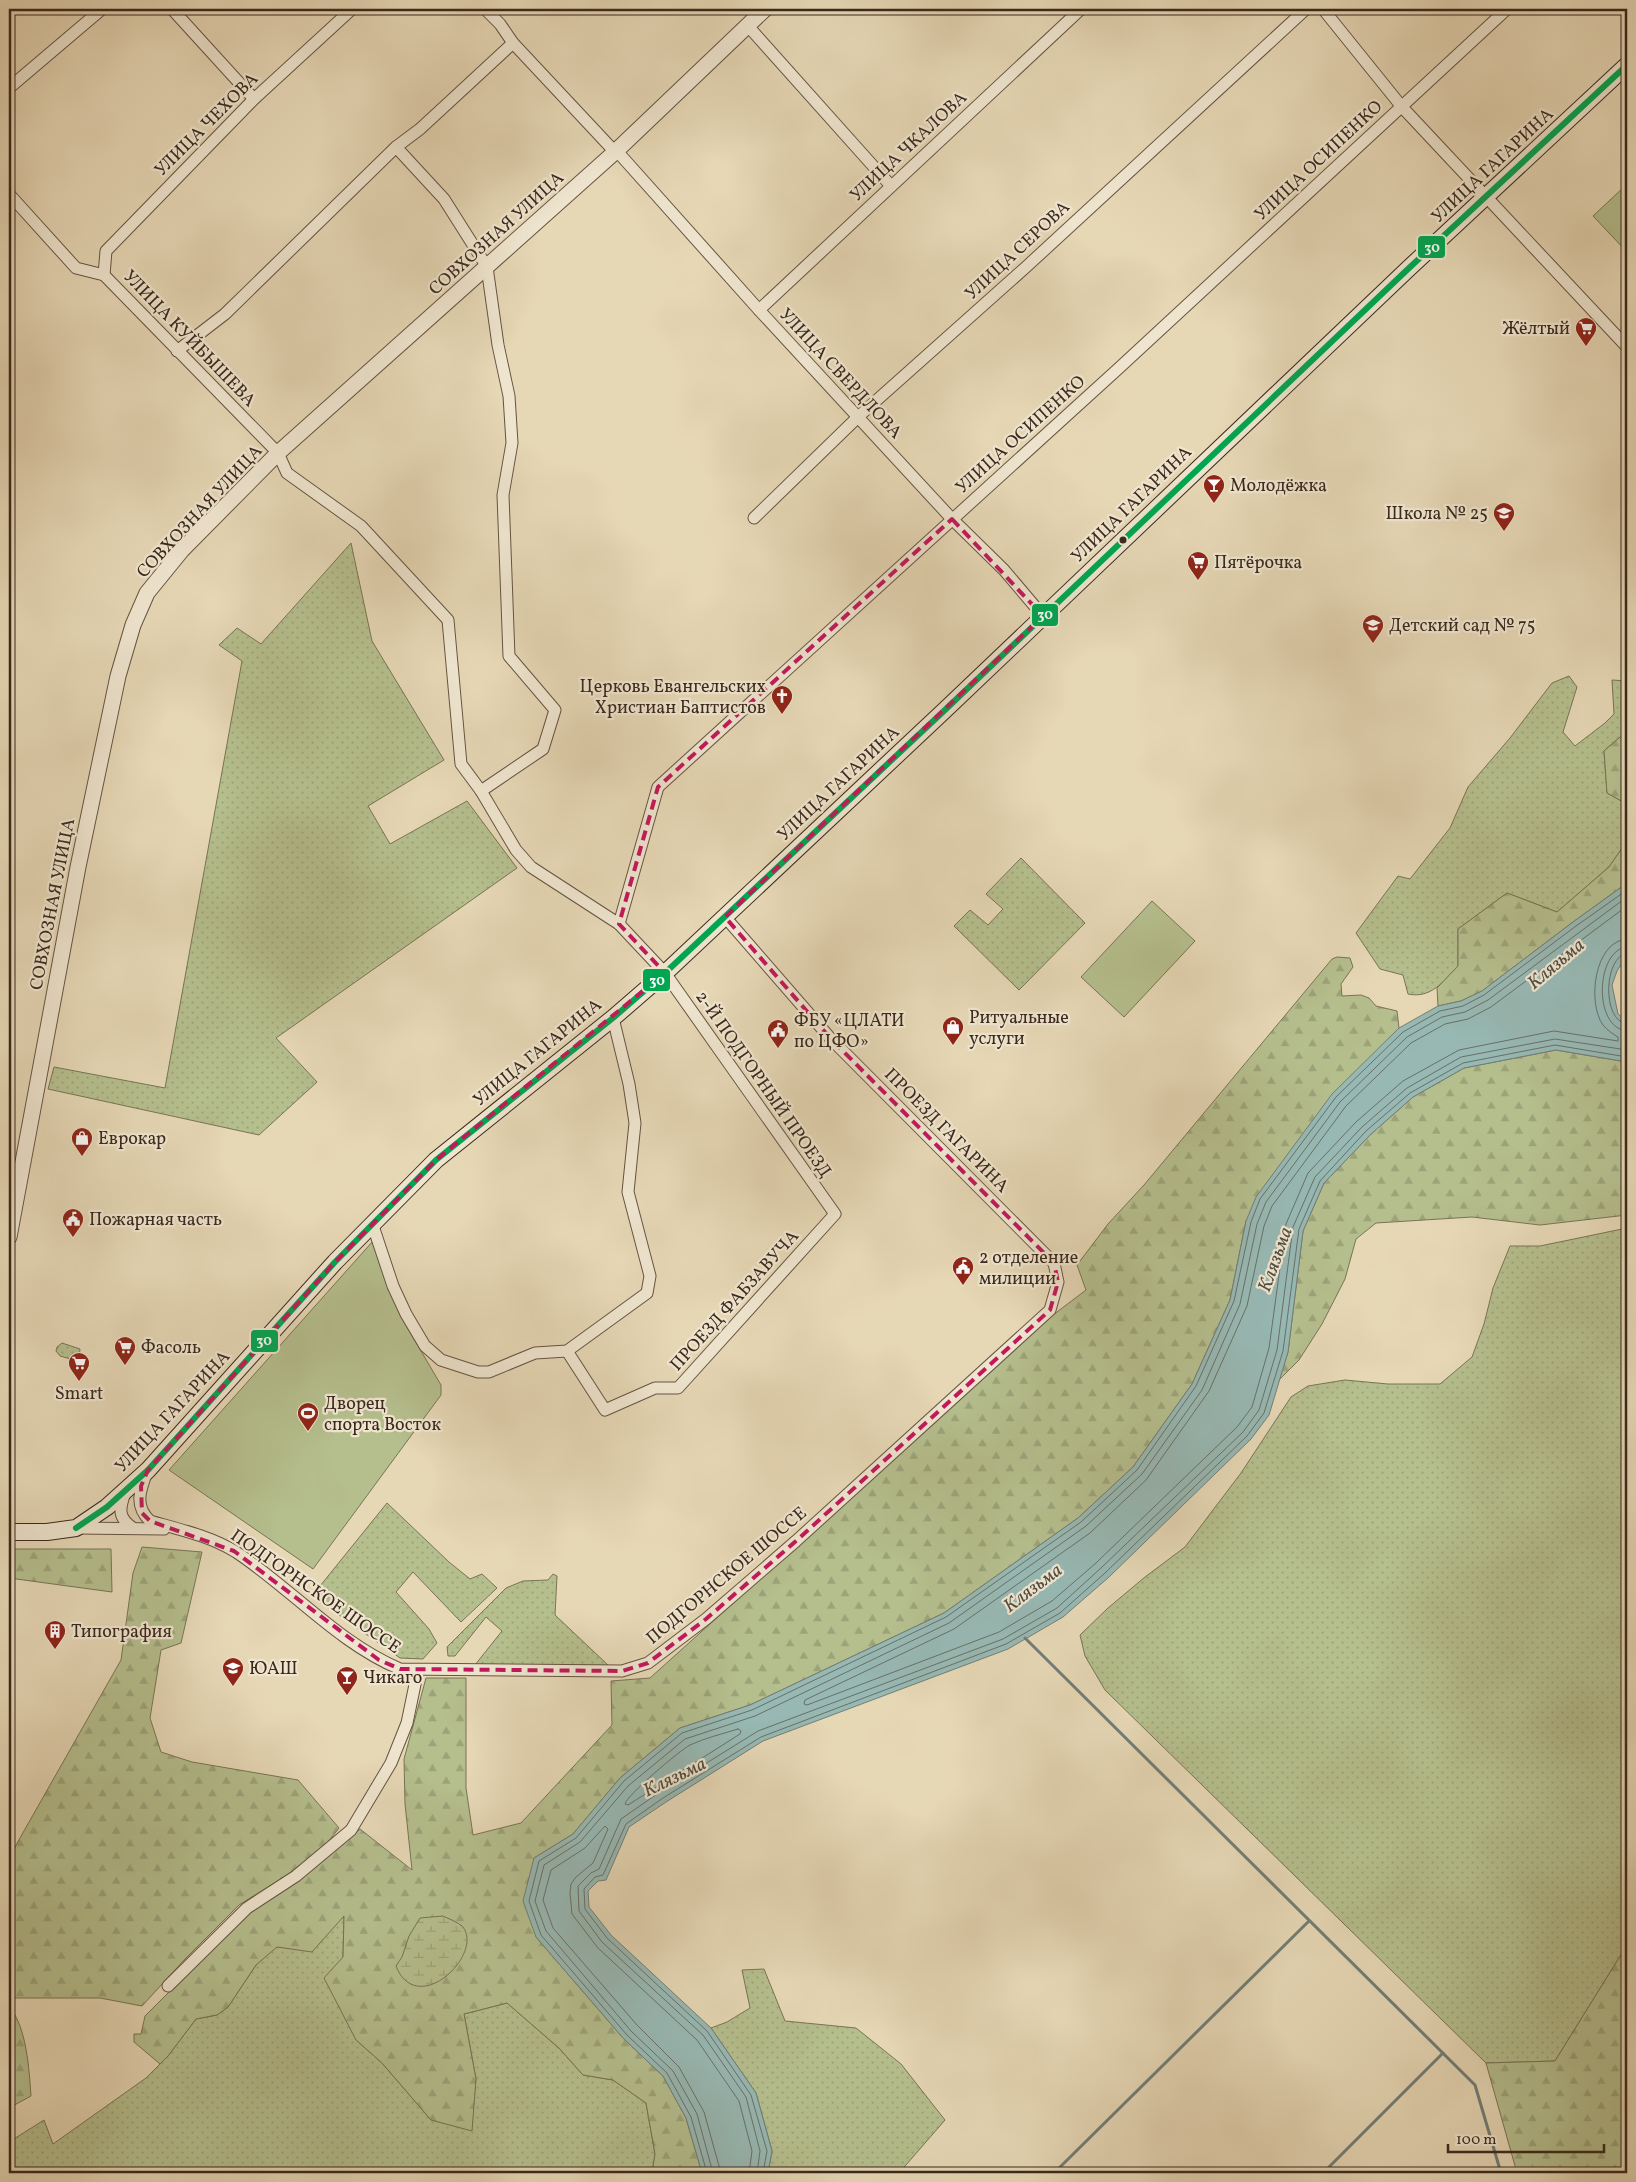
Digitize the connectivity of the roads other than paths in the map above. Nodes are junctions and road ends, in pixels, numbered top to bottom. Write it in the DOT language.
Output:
graph roads {
  1 [pos="102,9"];
  2 [pos="172,9"];
  3 [pos="352,9"];
  4 [pos="485,9"];
  5 [pos="765,9"];
  6 [pos="1306,9"];
  7 [pos="1323,9"];
  8 [pos="1507,9"];
  9 [pos="1073,11"];
  10 [pos="748,26"];
  11 [pos="513,43"];
  12 [pos="1627,65"];
  13 [pos="9,88"];
  14 [pos="254,99"];
  15 [pos="1402,107"];
  16 [pos="396,147"];
  17 [pos="615,151"];
  18 [pos="891,186"];
  19 [pos="9,194"];
  20 [pos="1487,197"];
  21 [pos="486,267"];
  22 [pos="104,275"];
  23 [pos="759,310"];
  24 [pos="1627,347"];
  25 [pos="176,351"];
  26 [pos="859,416"];
  27 [pos="278,453"];
  28 [pos="754,518"];
  29 [pos="952,519"];
  30 [pos="1044,616"];
  31 [pos="481,791"];
  32 [pos="725,917"];
  33 [pos="619,924"];
  34 [pos="665,973"];
  35 [pos="613,1018"];
  36 [pos="835,1214"];
  37 [pos="372,1223"];
  38 [pos="9,1237"];
  39 [pos="1050,1310"];
  40 [pos="567,1351"];
  41 [pos="148,1470"];
  42 [pos="128,1487"];
  43 [pos="76,1528"];
  44 [pos="133,1528"];
  45 [pos="180,1530"];
  46 [pos="9,1532"];
  47 [pos="418,1670"];
  48 [pos="168,1986"];
  1 -- 13 [label="street"];
  2 -- 14 [label="street"];
  3 -- 14 [label="street, УЛИЦА ЧЕХОВА"];
  4 -- 11 [label="street, УЛИЦА СВЕРДЛОВА"];
  5 -- 10 [label="street, СОВХОЗНАЯ УЛИЦА"];
  6 -- 26 [label="street, УЛИЦА СЕРОВА"];
  7 -- 15 [label="street"];
  8 -- 15 [label="street, УЛИЦА ОСИПЕНКО"];
  9 -- 18 [label="street, УЛИЦА ЧКАЛОВА"];
  10 -- 17 [label="street, СОВХОЗНАЯ УЛИЦА"];
  10 -- 18 [label="street"];
  11 -- 16 [label="street"];
  11 -- 17 [label="street, УЛИЦА СВЕРДЛОВА"];
  12 -- 20 [label="main road, УЛИЦА ГАГАРИНА"];
  14 -- 22 [label="street, УЛИЦА ЧЕХОВА"];
  15 -- 20 [label="street"];
  15 -- 29 [label="street, УЛИЦА ОСИПЕНКО"];
  16 -- 21 [label="street"];
  16 -- 25 [label="street"];
  17 -- 21 [label="street, СОВХОЗНАЯ УЛИЦА"];
  17 -- 23 [label="street, УЛИЦА СВЕРДЛОВА"];
  18 -- 23 [label="street, УЛИЦА ЧКАЛОВА"];
  19 -- 22 [label="street, УЛИЦА КУЙБЫШЕВА"];
  20 -- 24 [label="street"];
  20 -- 30 [label="main road, УЛИЦА ГАГАРИНА"];
  21 -- 27 [label="street, СОВХОЗНАЯ УЛИЦА"];
  21 -- 31 [label="street"];
  22 -- 25 [label="street, УЛИЦА КУЙБЫШЕВА"];
  23 -- 26 [label="street, УЛИЦА СВЕРДЛОВА"];
  25 -- 27 [label="street, УЛИЦА КУЙБЫШЕВА"];
  26 -- 28 [label="street, УЛИЦА СЕРОВА"];
  26 -- 29 [label="street, УЛИЦА СВЕРДЛОВА"];
  27 -- 31 [label="street, УЛИЦА КУЙБЫШЕВА"];
  27 -- 38 [label="street, СОВХОЗНАЯ УЛИЦА"];
  29 -- 30 [label="street, УЛИЦА СВЕРДЛОВА"];
  29 -- 33 [label="street, УЛИЦА ОСИПЕНКО"];
  30 -- 32 [label="main road, УЛИЦА ГАГАРИНА"];
  31 -- 33 [label="street, 2-Й ПОДГОРНЫЙ ПРОЕЗД"];
  32 -- 34 [label="main road, УЛИЦА ГАГАРИНА"];
  32 -- 39 [label="street, ПРОЕЗД ГАГАРИНА"];
  33 -- 34 [label="street, 2-Й ПОДГОРНЫЙ ПРОЕЗД"];
  34 -- 35 [label="main road, УЛИЦА ГАГАРИНА"];
  34 -- 36 [label="street, 2-Й ПОДГОРНЫЙ ПРОЕЗД"];
  35 -- 37 [label="main road, УЛИЦА ГАГАРИНА"];
  35 -- 40 [label="street"];
  36 -- 40 [label="street, ПРОЕЗД ФАБЗАВУЧА"];
  37 -- 40 [label="street"];
  37 -- 41 [label="main road, УЛИЦА ГАГАРИНА"];
  39 -- 47 [label="street, ПОДГОРНСКОЕ ШОССЕ"];
  41 -- 42 [label="main road, УЛИЦА ГАГАРИНА"];
  41 -- 45 [label="street"];
  42 -- 43 [label="main road, УЛИЦА ГАГАРИНА"];
  42 -- 44 [label="street"];
  43 -- 44 [label="street"];
  43 -- 46 [label="main road"];
  44 -- 45 [label="street"];
  45 -- 47 [label="street, ПОДГОРНСКОЕ ШОССЕ"];
  47 -- 48 [label="street"];
}
